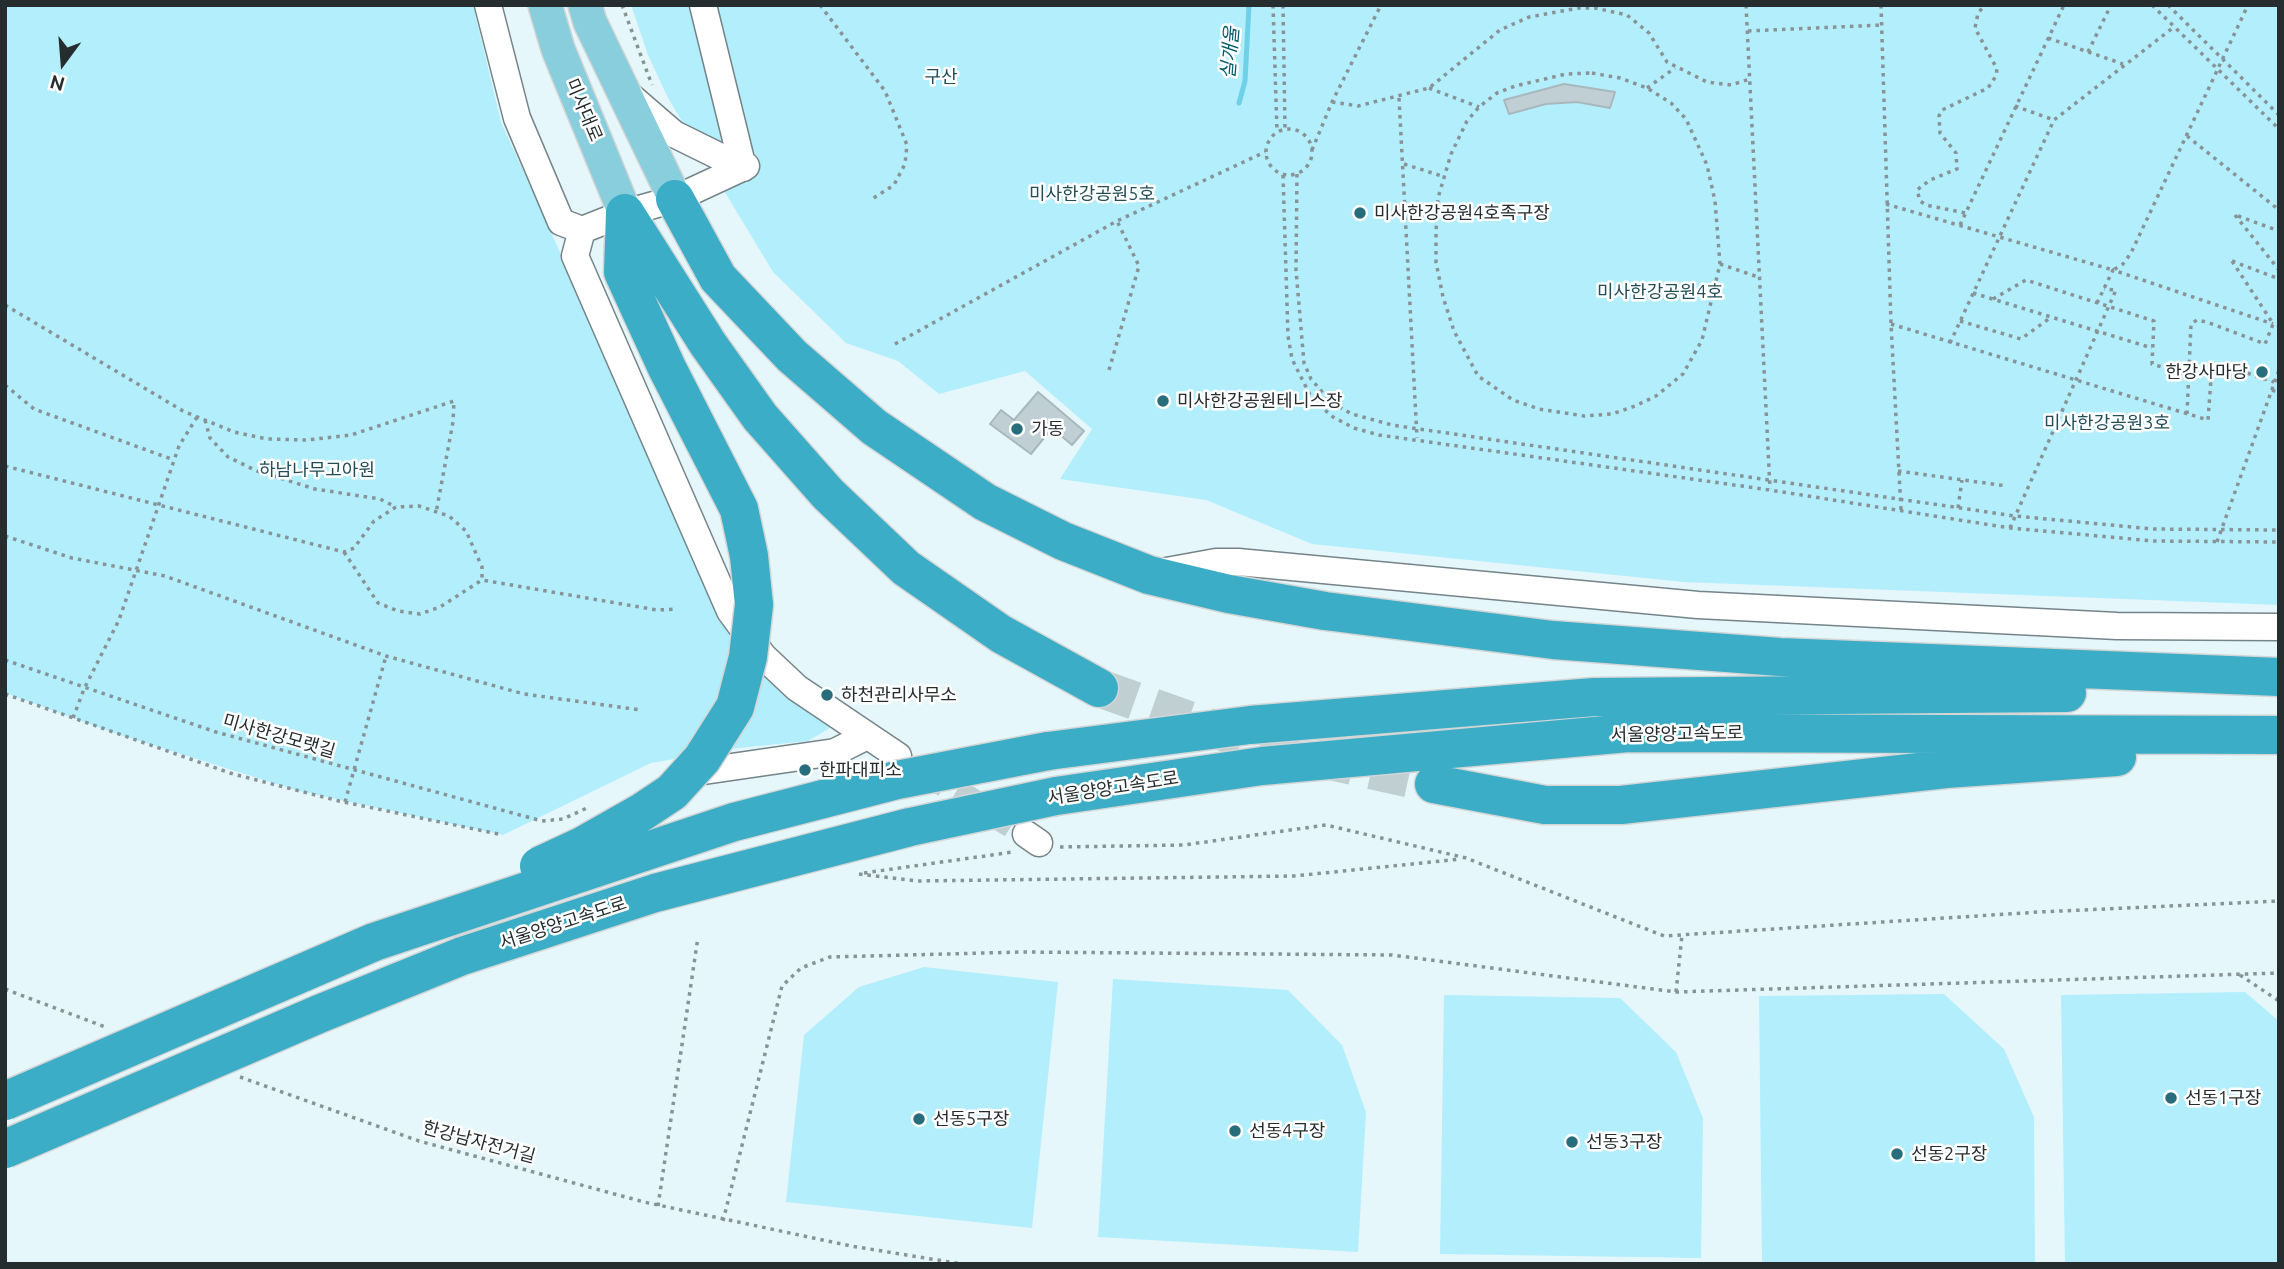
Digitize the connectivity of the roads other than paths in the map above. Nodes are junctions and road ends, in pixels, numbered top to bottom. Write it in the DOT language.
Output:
graph roads {
  1 [pos="488,5"];
  2 [pos="545,5"];
  3 [pos="585,5"];
  4 [pos="703,5"];
  5 [pos="620,83"];
  6 [pos="744,167"];
  7 [pos="674,199"];
  8 [pos="625,213"];
  9 [pos="582,230"];
  10 [pos="1149,575"];
  11 [pos="2279,627"];
  12 [pos="2279,677"];
  13 [pos="1098,688"];
  14 [pos="2279,690"];
  15 [pos="2279,735"];
  16 [pos="867,736"];
  17 [pos="2279,748"];
  18 [pos="898,756"];
  19 [pos="664,778"];
  20 [pos="1434,784"];
  21 [pos="374,942"];
  22 [pos="5,1101"];
  23 [pos="5,1149"];
  1 -- 9 [label="street"];
  2 -- 8 [label="main road, 미사대로"];
  3 -- 5 [label="main road"];
  4 -- 6 [label="street"];
  5 -- 6 [label="street"];
  5 -- 7 [label="main road"];
  6 -- 7 [label="street"];
  7 -- 8 [label="street"];
  7 -- 10 [label="highway"];
  8 -- 9 [label="street"];
  8 -- 13 [label="highway"];
  8 -- 21 [label="highway, bridge"];
  9 -- 16 [label="street"];
  10 -- 11 [label="street"];
  10 -- 12 [label="highway"];
  14 -- 21 [label="highway, 서울양양고속도로, bridge"];
  15 -- 23 [label="highway, 서울양양고속도로, bridge"];
  16 -- 18 [label="street"];
  16 -- 19 [label="street"];
  17 -- 20 [label="highway"];
  21 -- 22 [label="highway, 서울양양고속도로, bridge"];
}
